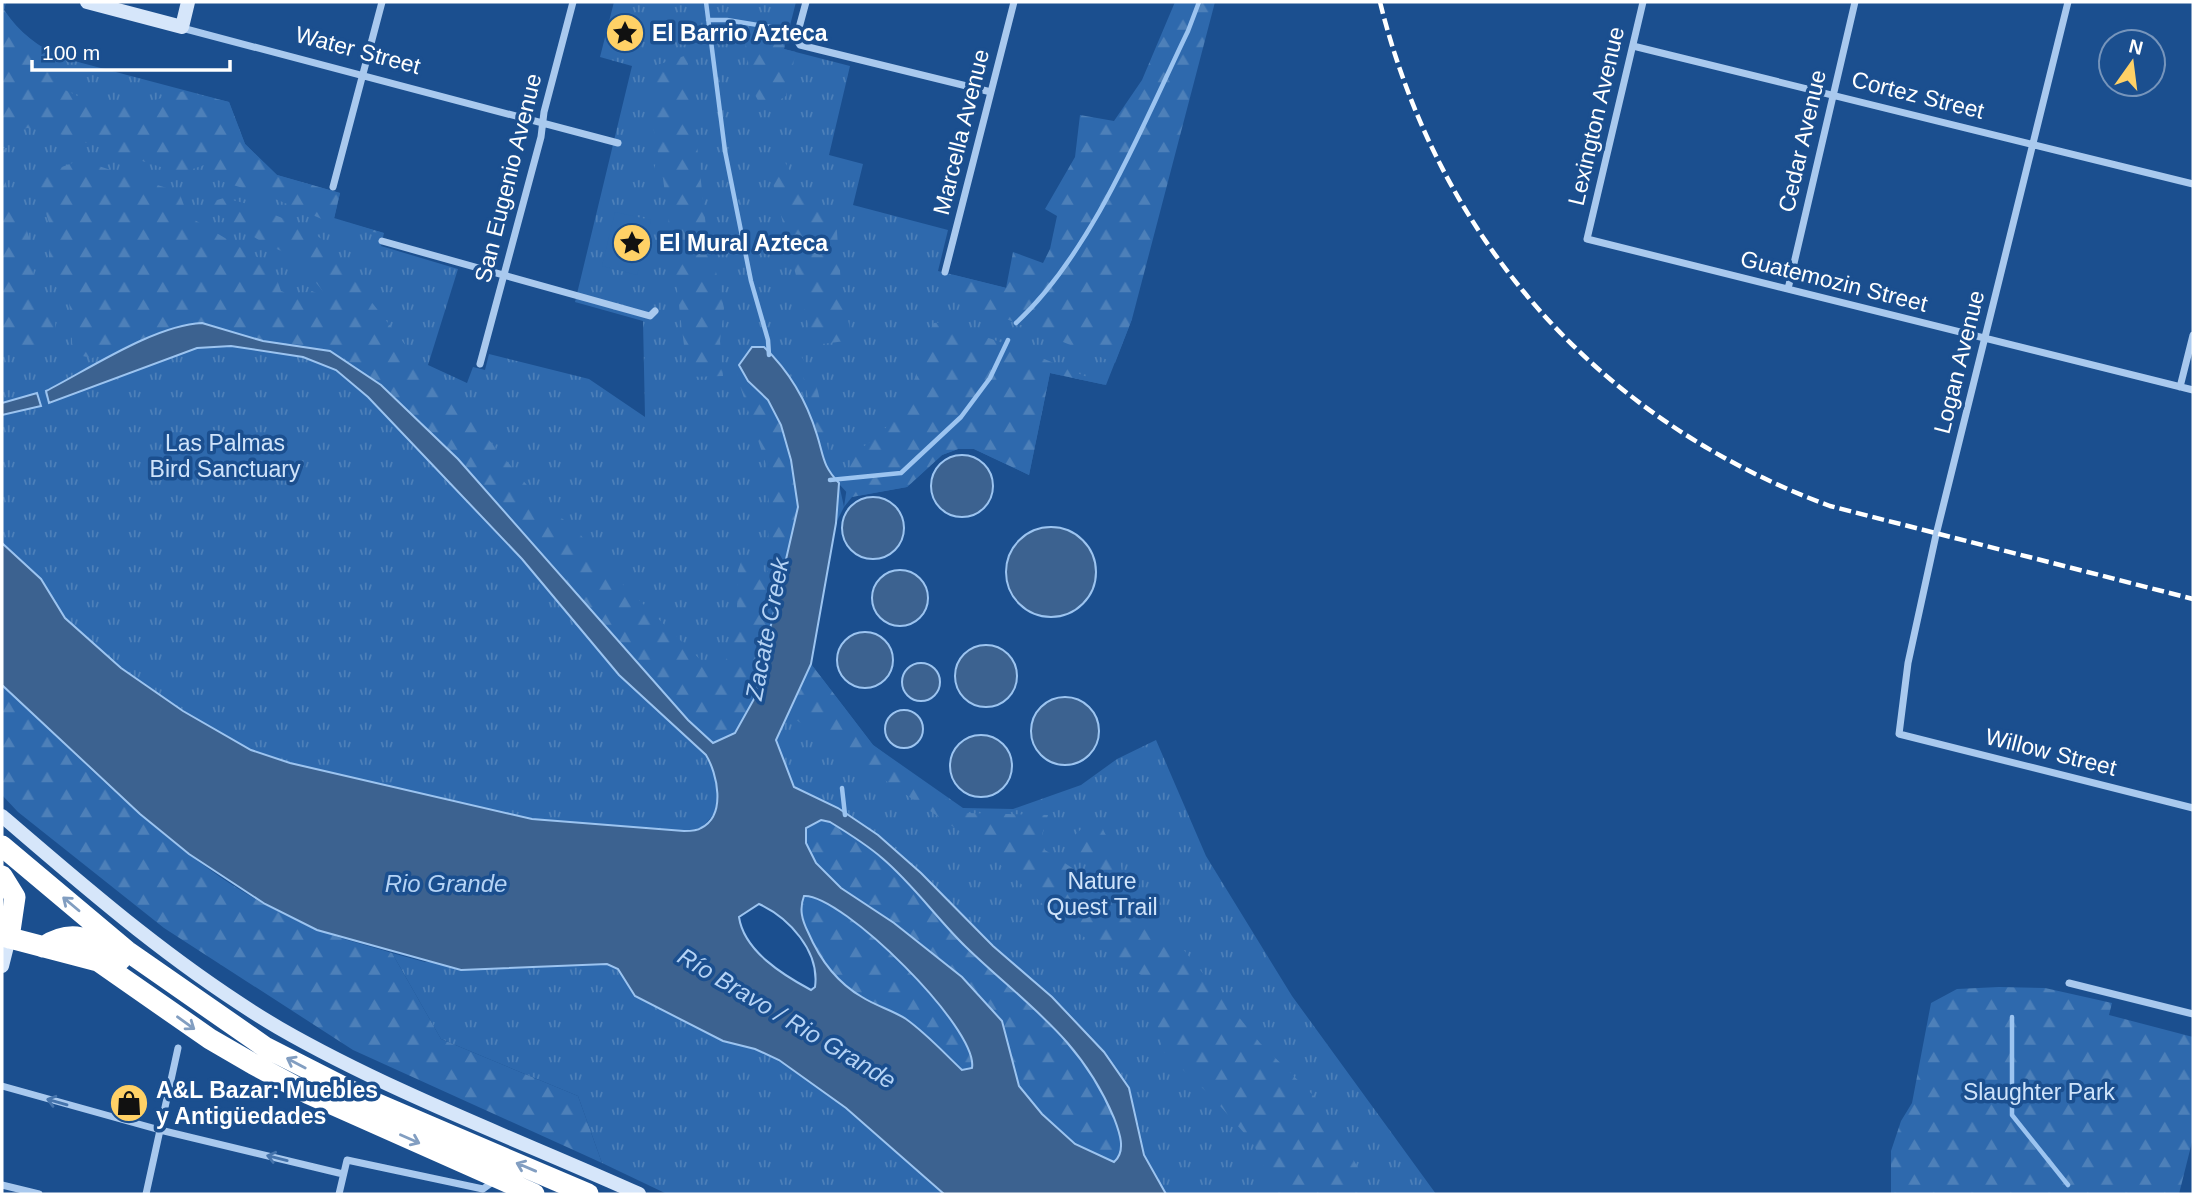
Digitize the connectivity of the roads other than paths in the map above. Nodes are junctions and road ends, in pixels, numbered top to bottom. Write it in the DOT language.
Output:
graph roads {
  1 [pos="87,2"];
  2 [pos="188,2"];
  3 [pos="382,2"];
  4 [pos="573,2"];
  5 [pos="806,2"];
  6 [pos="1014,2"];
  7 [pos="1643,2"];
  8 [pos="1855,2"];
  9 [pos="2068,2"];
  10 [pos="182,27"];
  11 [pos="1633,46"];
  12 [pos="364,75"];
  13 [pos="991,92"];
  14 [pos="1834,93"];
  15 [pos="543,124"];
  16 [pos="618,143"];
  17 [pos="2032,144"];
  18 [pos="2193,184"];
  19 [pos="333,187"];
  20 [pos="1587,239"];
  21 [pos="382,241"];
  22 [pos="945,272"];
  23 [pos="504,274"];
  24 [pos="1788,289"];
  25 [pos="653,313"];
  26 [pos="2193,335"];
  27 [pos="1986,338"];
  28 [pos="480,365"];
  29 [pos="2180,387"];
  30 [pos="2193,390"];
  31 [pos="1899,734"];
  32 [pos="2193,808"];
  33 [pos="2,816"];
  34 [pos="10,850"];
  35 [pos="2,876"];
  36 [pos="15,897"];
  37 [pos="5,937"];
  38 [pos="43,947"];
  39 [pos="2,966"];
  40 [pos="2069,983"];
  41 [pos="198,1002"];
  42 [pos="2193,1014"];
  43 [pos="178,1048"];
  44 [pos="2,1086"];
  45 [pos="160,1130"];
  46 [pos="344,1174"];
  47 [pos="498,1178"];
  48 [pos="2,1185"];
  49 [pos="39,1194"];
  50 [pos="146,1194"];
  51 [pos="339,1194"];
  52 [pos="534,1194"];
  53 [pos="589,1194"];
  54 [pos="639,1194"];
  1 -- 10 [label="main road, Water Street"];
  2 -- 10 [label="main road"];
  3 -- 12 [label="street"];
  4 -- 15 [label="street, San Eugenio Avenue"];
  5 -- 13 [label="street"];
  6 -- 13 [label="street, Marcella Avenue"];
  7 -- 11 [label="street, Lexington Avenue"];
  8 -- 14 [label="street, Cedar Avenue"];
  9 -- 17 [label="street, Logan Avenue"];
  10 -- 12 [label="street, Water Street"];
  11 -- 14 [label="street, Cortez Street"];
  11 -- 20 [label="street, Lexington Avenue"];
  12 -- 15 [label="street, Water Street"];
  12 -- 19 [label="street"];
  13 -- 22 [label="street, Marcella Avenue"];
  14 -- 17 [label="street, Cortez Street"];
  14 -- 24 [label="street, Cedar Avenue"];
  15 -- 16 [label="street, Water Street"];
  15 -- 23 [label="street, San Eugenio Avenue"];
  17 -- 18 [label="street, Cortez Street"];
  17 -- 27 [label="street, Logan Avenue"];
  20 -- 24 [label="street, Guatemozin Street"];
  21 -- 23 [label="street"];
  23 -- 25 [label="street"];
  23 -- 28 [label="street, San Eugenio Avenue"];
  24 -- 27 [label="street, Guatemozin Street"];
  26 -- 29 [label="street"];
  27 -- 29 [label="street, Guatemozin Street"];
  27 -- 31 [label="street, Logan Avenue"];
  29 -- 30 [label="street, Guatemozin Street"];
  31 -- 32 [label="street, Willow Street"];
  33 -- 54 [label="main road"];
  34 -- 36 [label="highway"];
  41 -- 34 [label="highway, one-way"];
  35 -- 36 [label="highway"];
  36 -- 37 [label="highway"];
  37 -- 38 [label="highway"];
  37 -- 39 [label="main road"];
  38 -- 41 [label="highway"];
  38 -- 47 [label="highway, one-way"];
  40 -- 42 [label="street"];
  53 -- 41 [label="highway, one-way"];
  43 -- 45 [label="street"];
  45 -- 44 [label="street, one-way"];
  46 -- 45 [label="street, one-way"];
  45 -- 50 [label="street"];
  46 -- 47 [label="street"];
  46 -- 51 [label="street"];
  47 -- 52 [label="highway"];
  48 -- 49 [label="street"];
}
